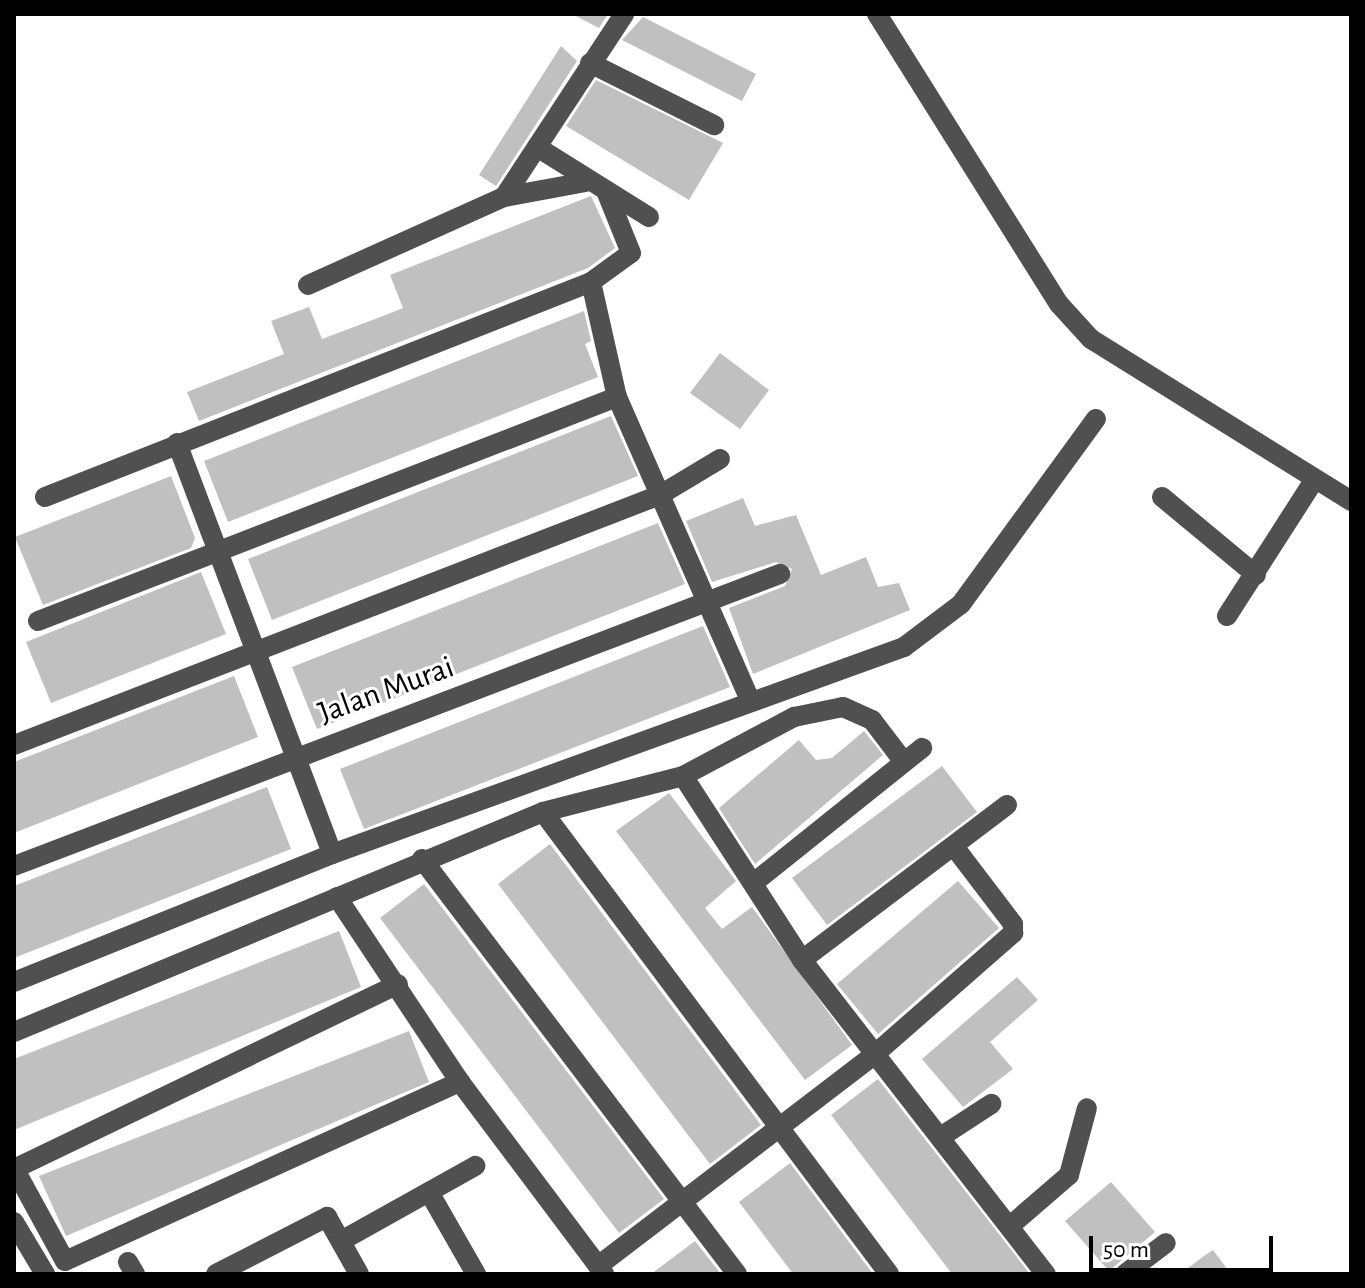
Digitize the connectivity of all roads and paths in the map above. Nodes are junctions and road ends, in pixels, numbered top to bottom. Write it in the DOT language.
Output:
graph roads {
  1 [pos="624,14"];
  2 [pos="877,14"];
  3 [pos="590,63"];
  4 [pos="714,125"];
  5 [pos="537,147"];
  6 [pos="586,182"];
  7 [pos="606,191"];
  8 [pos="504,197"];
  9 [pos="649,217"];
  10 [pos="591,282"];
  11 [pos="308,285"];
  12 [pos="617,397"];
  13 [pos="1096,419"];
  14 [pos="177,443"];
  15 [pos="720,459"];
  16 [pos="1313,482"];
  17 [pos="660,495"];
  18 [pos="45,497"];
  19 [pos="1162,497"];
  20 [pos="1351,501"];
  21 [pos="220,555"];
  22 [pos="780,574"];
  23 [pos="1256,575"];
  24 [pos="711,603"];
  25 [pos="1227,616"];
  26 [pos="38,621"];
  27 [pos="258,649"];
  28 [pos="751,702"];
  29 [pos="14,745"];
  30 [pos="922,748"];
  31 [pos="295,755"];
  32 [pos="901,758"];
  33 [pos="683,776"];
  34 [pos="1007,805"];
  35 [pos="543,812"];
  36 [pos="955,848"];
  37 [pos="332,854"];
  38 [pos="422,859"];
  39 [pos="14,866"];
  40 [pos="756,881"];
  41 [pos="337,897"];
  42 [pos="802,960"];
  43 [pos="14,982"];
  44 [pos="398,984"];
  45 [pos="14,1032"];
  46 [pos="875,1054"];
  47 [pos="460,1082"];
  48 [pos="991,1104"];
  49 [pos="1087,1108"];
  50 [pos="778,1131"];
  51 [pos="942,1136"];
  52 [pos="475,1166"];
  53 [pos="14,1168"];
  54 [pos="429,1192"];
  55 [pos="683,1204"];
  56 [pos="14,1222"];
  57 [pos="1010,1226"];
  58 [pos="341,1241"];
  59 [pos="1166,1243"];
  60 [pos="245,1268"];
  61 [pos="601,1270"];
  62 [pos="45,1274"];
  63 [pos="216,1274"];
  64 [pos="359,1274"];
  65 [pos="476,1274"];
  66 [pos="737,1274"];
  67 [pos="889,1274"];
  68 [pos="1046,1274"];
  69 [pos="1125,1274"];
  1 -- 3 [label="street"];
  2 -- 16 [label="street"];
  3 -- 4 [label="street"];
  3 -- 5 [label="street"];
  5 -- 6 [label="street"];
  5 -- 8 [label="street"];
  6 -- 7 [label="street"];
  6 -- 8 [label="street"];
  7 -- 9 [label="street"];
  7 -- 10 [label="street"];
  8 -- 11 [label="street"];
  10 -- 12 [label="street"];
  10 -- 14 [label="street"];
  12 -- 17 [label="street"];
  12 -- 21 [label="street"];
  13 -- 28 [label="street"];
  14 -- 18 [label="street"];
  14 -- 21 [label="street"];
  15 -- 17 [label="street"];
  16 -- 20 [label="street"];
  16 -- 23 [label="street"];
  17 -- 24 [label="street"];
  17 -- 27 [label="street"];
  19 -- 23 [label="street"];
  21 -- 26 [label="street"];
  21 -- 27 [label="street"];
  22 -- 24 [label="street, Jalan Murai"];
  23 -- 25 [label="street"];
  24 -- 28 [label="street"];
  24 -- 31 [label="street, Jalan Murai"];
  27 -- 29 [label="street"];
  27 -- 31 [label="street"];
  28 -- 37 [label="street"];
  30 -- 32 [label="street"];
  31 -- 37 [label="street"];
  31 -- 39 [label="street, Jalan Murai"];
  32 -- 33 [label="street"];
  32 -- 40 [label="street"];
  33 -- 35 [label="street"];
  33 -- 40 [label="street"];
  34 -- 36 [label="street"];
  35 -- 38 [label="street"];
  35 -- 50 [label="street"];
  36 -- 42 [label="street"];
  36 -- 46 [label="street"];
  37 -- 43 [label="street"];
  38 -- 41 [label="street"];
  38 -- 55 [label="street"];
  40 -- 42 [label="street"];
  41 -- 44 [label="street"];
  41 -- 45 [label="street"];
  42 -- 46 [label="street"];
  44 -- 47 [label="street"];
  44 -- 53 [label="street"];
  46 -- 50 [label="street"];
  46 -- 51 [label="street"];
  47 -- 53 [label="street"];
  47 -- 61 [label="street"];
  48 -- 51 [label="street"];
  49 -- 57 [label="street"];
  50 -- 55 [label="street"];
  50 -- 67 [label="street"];
  51 -- 57 [label="street"];
  52 -- 54 [label="street"];
  54 -- 58 [label="street"];
  54 -- 65 [label="street"];
  55 -- 61 [label="street"];
  55 -- 66 [label="street"];
  56 -- 62 [label="street"];
  57 -- 68 [label="street"];
  58 -- 60 [label="street"];
  58 -- 64 [label="street"];
  59 -- 69 [label="street"];
  60 -- 63 [label="street"];
}
